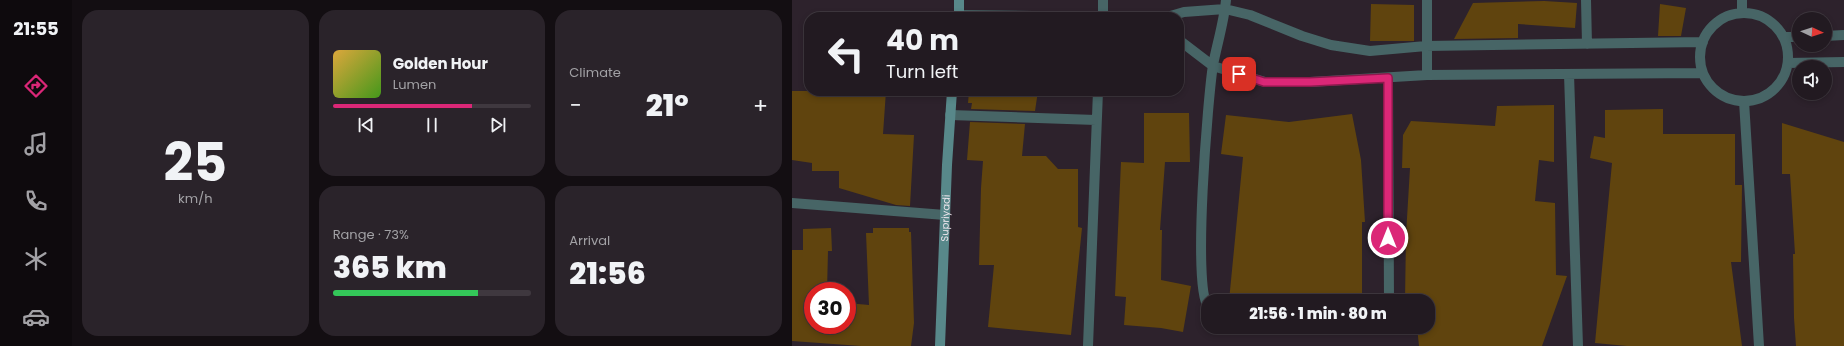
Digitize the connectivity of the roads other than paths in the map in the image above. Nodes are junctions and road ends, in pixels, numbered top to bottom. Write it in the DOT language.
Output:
graph roads {
  1 [pos="959,0"];
  2 [pos="1103,0"];
  3 [pos="1427,0"];
  4 [pos="1586,0"];
  5 [pos="1742,0"];
  6 [pos="1226,5"];
  7 [pos="960,12"];
  8 [pos="1102,12"];
  9 [pos="1184,12"];
  10 [pos="1742,13"];
  11 [pos="1844,35"];
  12 [pos="1792,36"];
  13 [pos="1832,36"];
  14 [pos="1783,37"];
  15 [pos="1703,42"];
  16 [pos="1184,44"];
  17 [pos="1587,44"];
  18 [pos="1426,46"];
  19 [pos="1844,62"];
  20 [pos="1788,63"];
  21 [pos="1213,66"];
  22 [pos="1703,73"];
  23 [pos="1569,74"];
  24 [pos="1427,75"];
  25 [pos="1388,78"];
  26 [pos="952,96"];
  27 [pos="1098,96"];
  28 [pos="1744,101"];
  29 [pos="950,115"];
  30 [pos="1096,120"];
  31 [pos="792,203"];
  32 [pos="945,216"];
  33 [pos="1204,294"];
  34 [pos="1389,294"];
  35 [pos="940,346"];
  36 [pos="1088,346"];
  37 [pos="1578,346"];
  38 [pos="1759,346"];
  1 -- 7 [label="main road"];
  2 -- 8 [label="street"];
  3 -- 18 [label="street"];
  4 -- 17 [label="street"];
  5 -- 10 [label="street"];
  6 -- 9 [label="street"];
  6 -- 18 [label="street"];
  6 -- 21 [label="street"];
  10 -- 14 [label="street"];
  10 -- 15 [label="street"];
  11 -- 13 [label="street"];
  12 -- 14 [label="street"];
  14 -- 20 [label="street"];
  15 -- 17 [label="street"];
  15 -- 22 [label="street"];
  16 -- 21 [label="street"];
  17 -- 18 [label="street"];
  18 -- 24 [label="street"];
  19 -- 20 [label="street"];
  20 -- 28 [label="street"];
  21 -- 25 [label="street"];
  21 -- 33 [label="street"];
  22 -- 23 [label="street"];
  22 -- 28 [label="street"];
  23 -- 24 [label="street"];
  23 -- 37 [label="street"];
  24 -- 25 [label="street"];
  25 -- 34 [label="street"];
  26 -- 29 [label="main road, Supriyadi"];
  27 -- 30 [label="street"];
  28 -- 38 [label="street"];
  29 -- 30 [label="street"];
  29 -- 32 [label="main road, Supriyadi"];
  30 -- 36 [label="street"];
  31 -- 32 [label="street"];
  32 -- 35 [label="main road, Supriyadi"];
}
